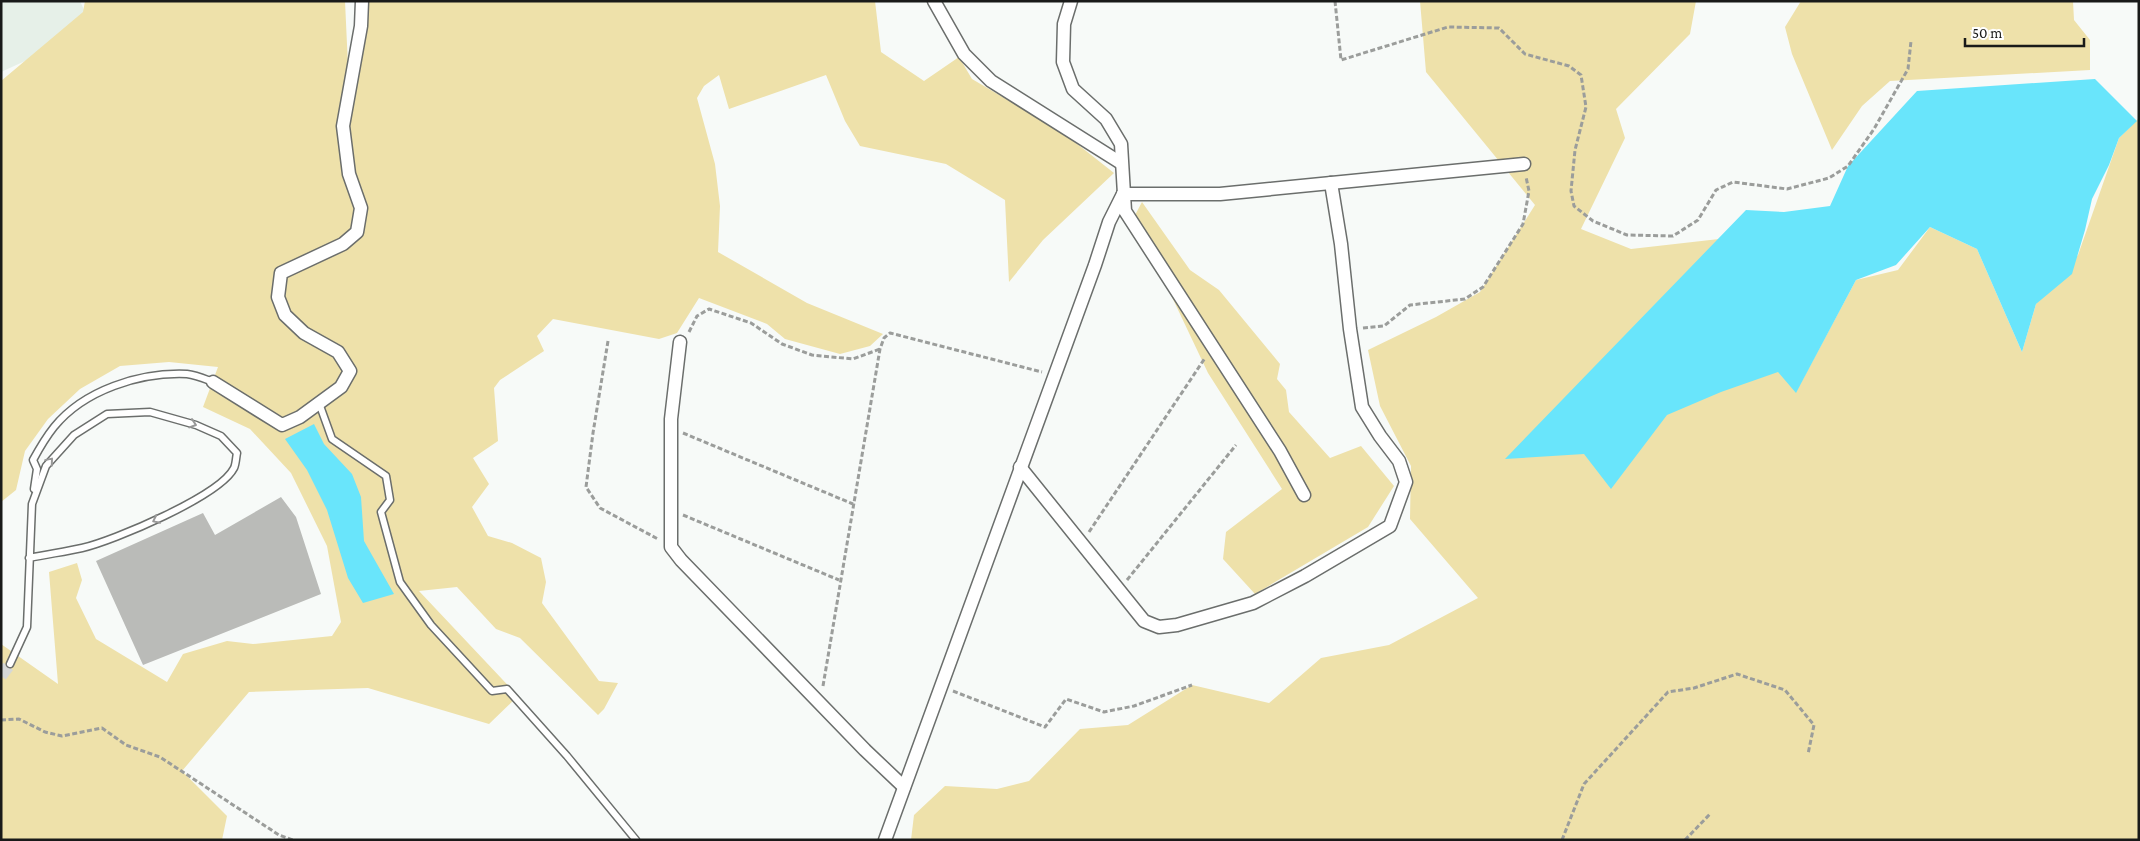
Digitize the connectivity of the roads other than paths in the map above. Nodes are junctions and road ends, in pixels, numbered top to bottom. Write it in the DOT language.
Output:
graph roads {
  1 [pos="362,1"];
  2 [pos="934,1"];
  3 [pos="1071,1"];
  4 [pos="1121,163"];
  5 [pos="1524,164"];
  6 [pos="1331,183"];
  7 [pos="1123,194"];
  8 [pos="680,342"];
  9 [pos="213,382"];
  10 [pos="319,403"];
  11 [pos="1020,467"];
  12 [pos="1304,495"];
  13 [pos="32,504"];
  14 [pos="29,558"];
  15 [pos="10,664"];
  16 [pos="904,787"];
  17 [pos="636,840"];
  18 [pos="885,840"];
  1 -- 10 [label="street"];
  2 -- 4 [label="street"];
  3 -- 4 [label="street"];
  4 -- 7 [label="street"];
  5 -- 6 [label="street"];
  6 -- 7 [label="street"];
  6 -- 11 [label="street"];
  7 -- 11 [label="street"];
  7 -- 12 [label="street"];
  8 -- 16 [label="street"];
  9 -- 10 [label="street"];
  9 -- 13 [label="lane"];
  10 -- 17 [label="lane"];
  11 -- 16 [label="street"];
  13 -- 14 [label="lane"];
  13 -- 14 [label="lane, one-way"];
  14 -- 15 [label="lane"];
  16 -- 18 [label="street"];
}
